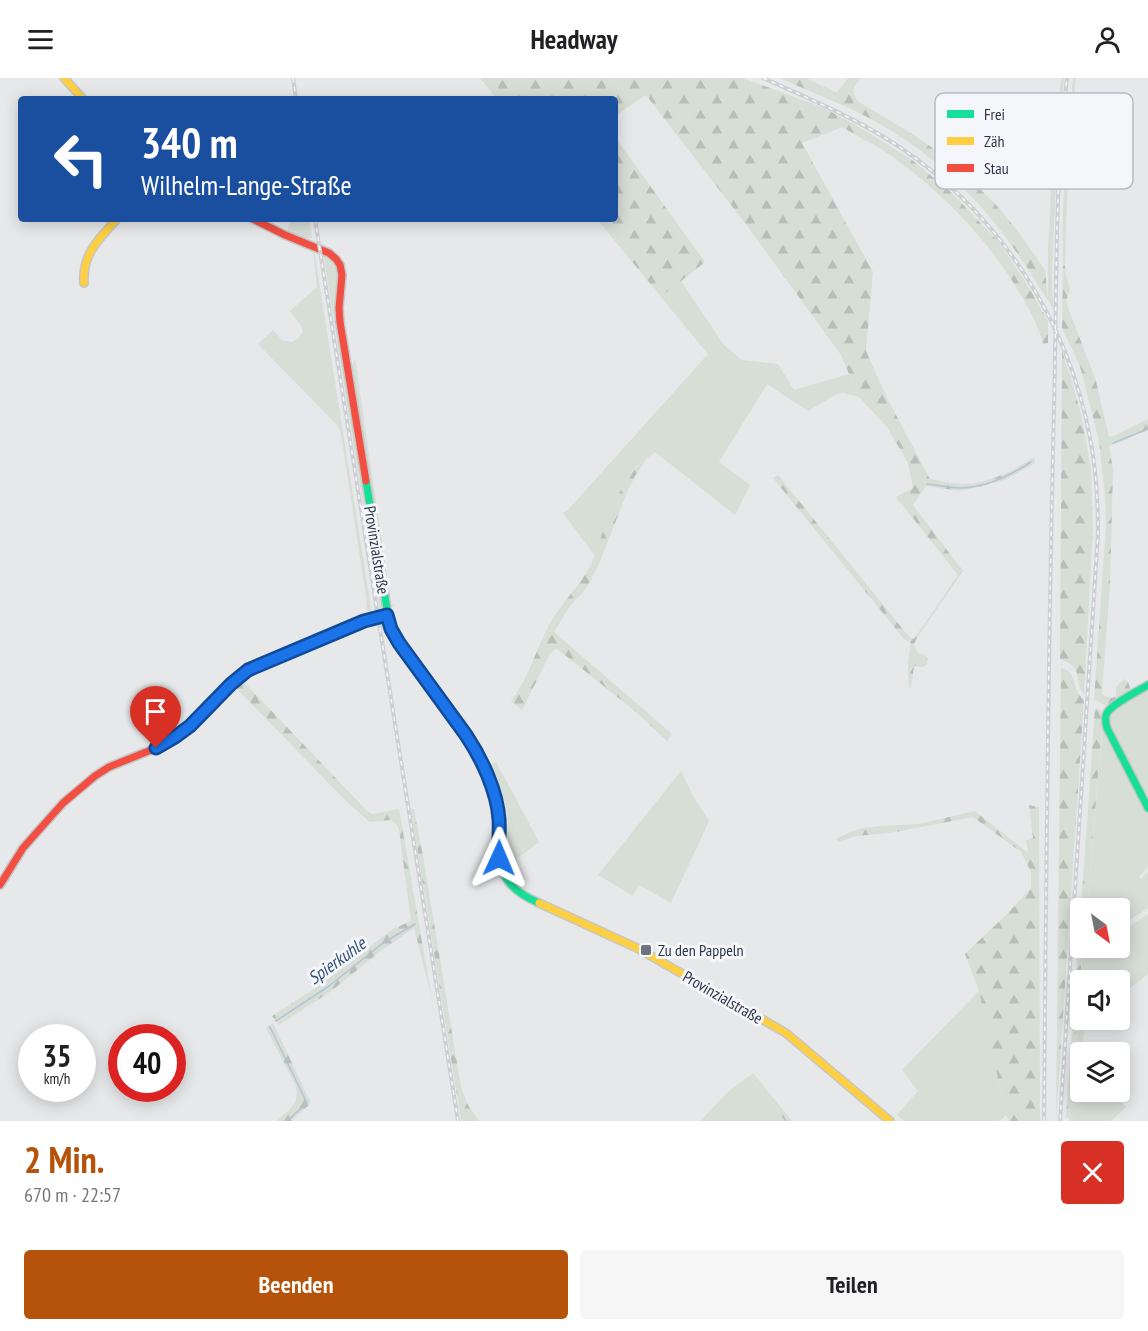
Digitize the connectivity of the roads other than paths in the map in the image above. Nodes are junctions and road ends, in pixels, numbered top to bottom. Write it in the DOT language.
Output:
graph roads {
  1 [pos="64,78"];
  2 [pos="80,96"];
  3 [pos="114,222"];
  4 [pos="259,222"];
  5 [pos="84,283"];
  6 [pos="387,615"];
  7 [pos="1148,685"];
  8 [pos="1148,808"];
  9 [pos="0,885"];
  10 [pos="890,1121"];
  1 -- 2 [label="street"];
  3 -- 5 [label="street"];
  4 -- 6 [label="street, Provinzialstraße"];
  6 -- 9 [label="street"];
  6 -- 10 [label="street, Provinzialstraße"];
  7 -- 8 [label="street"];
}
